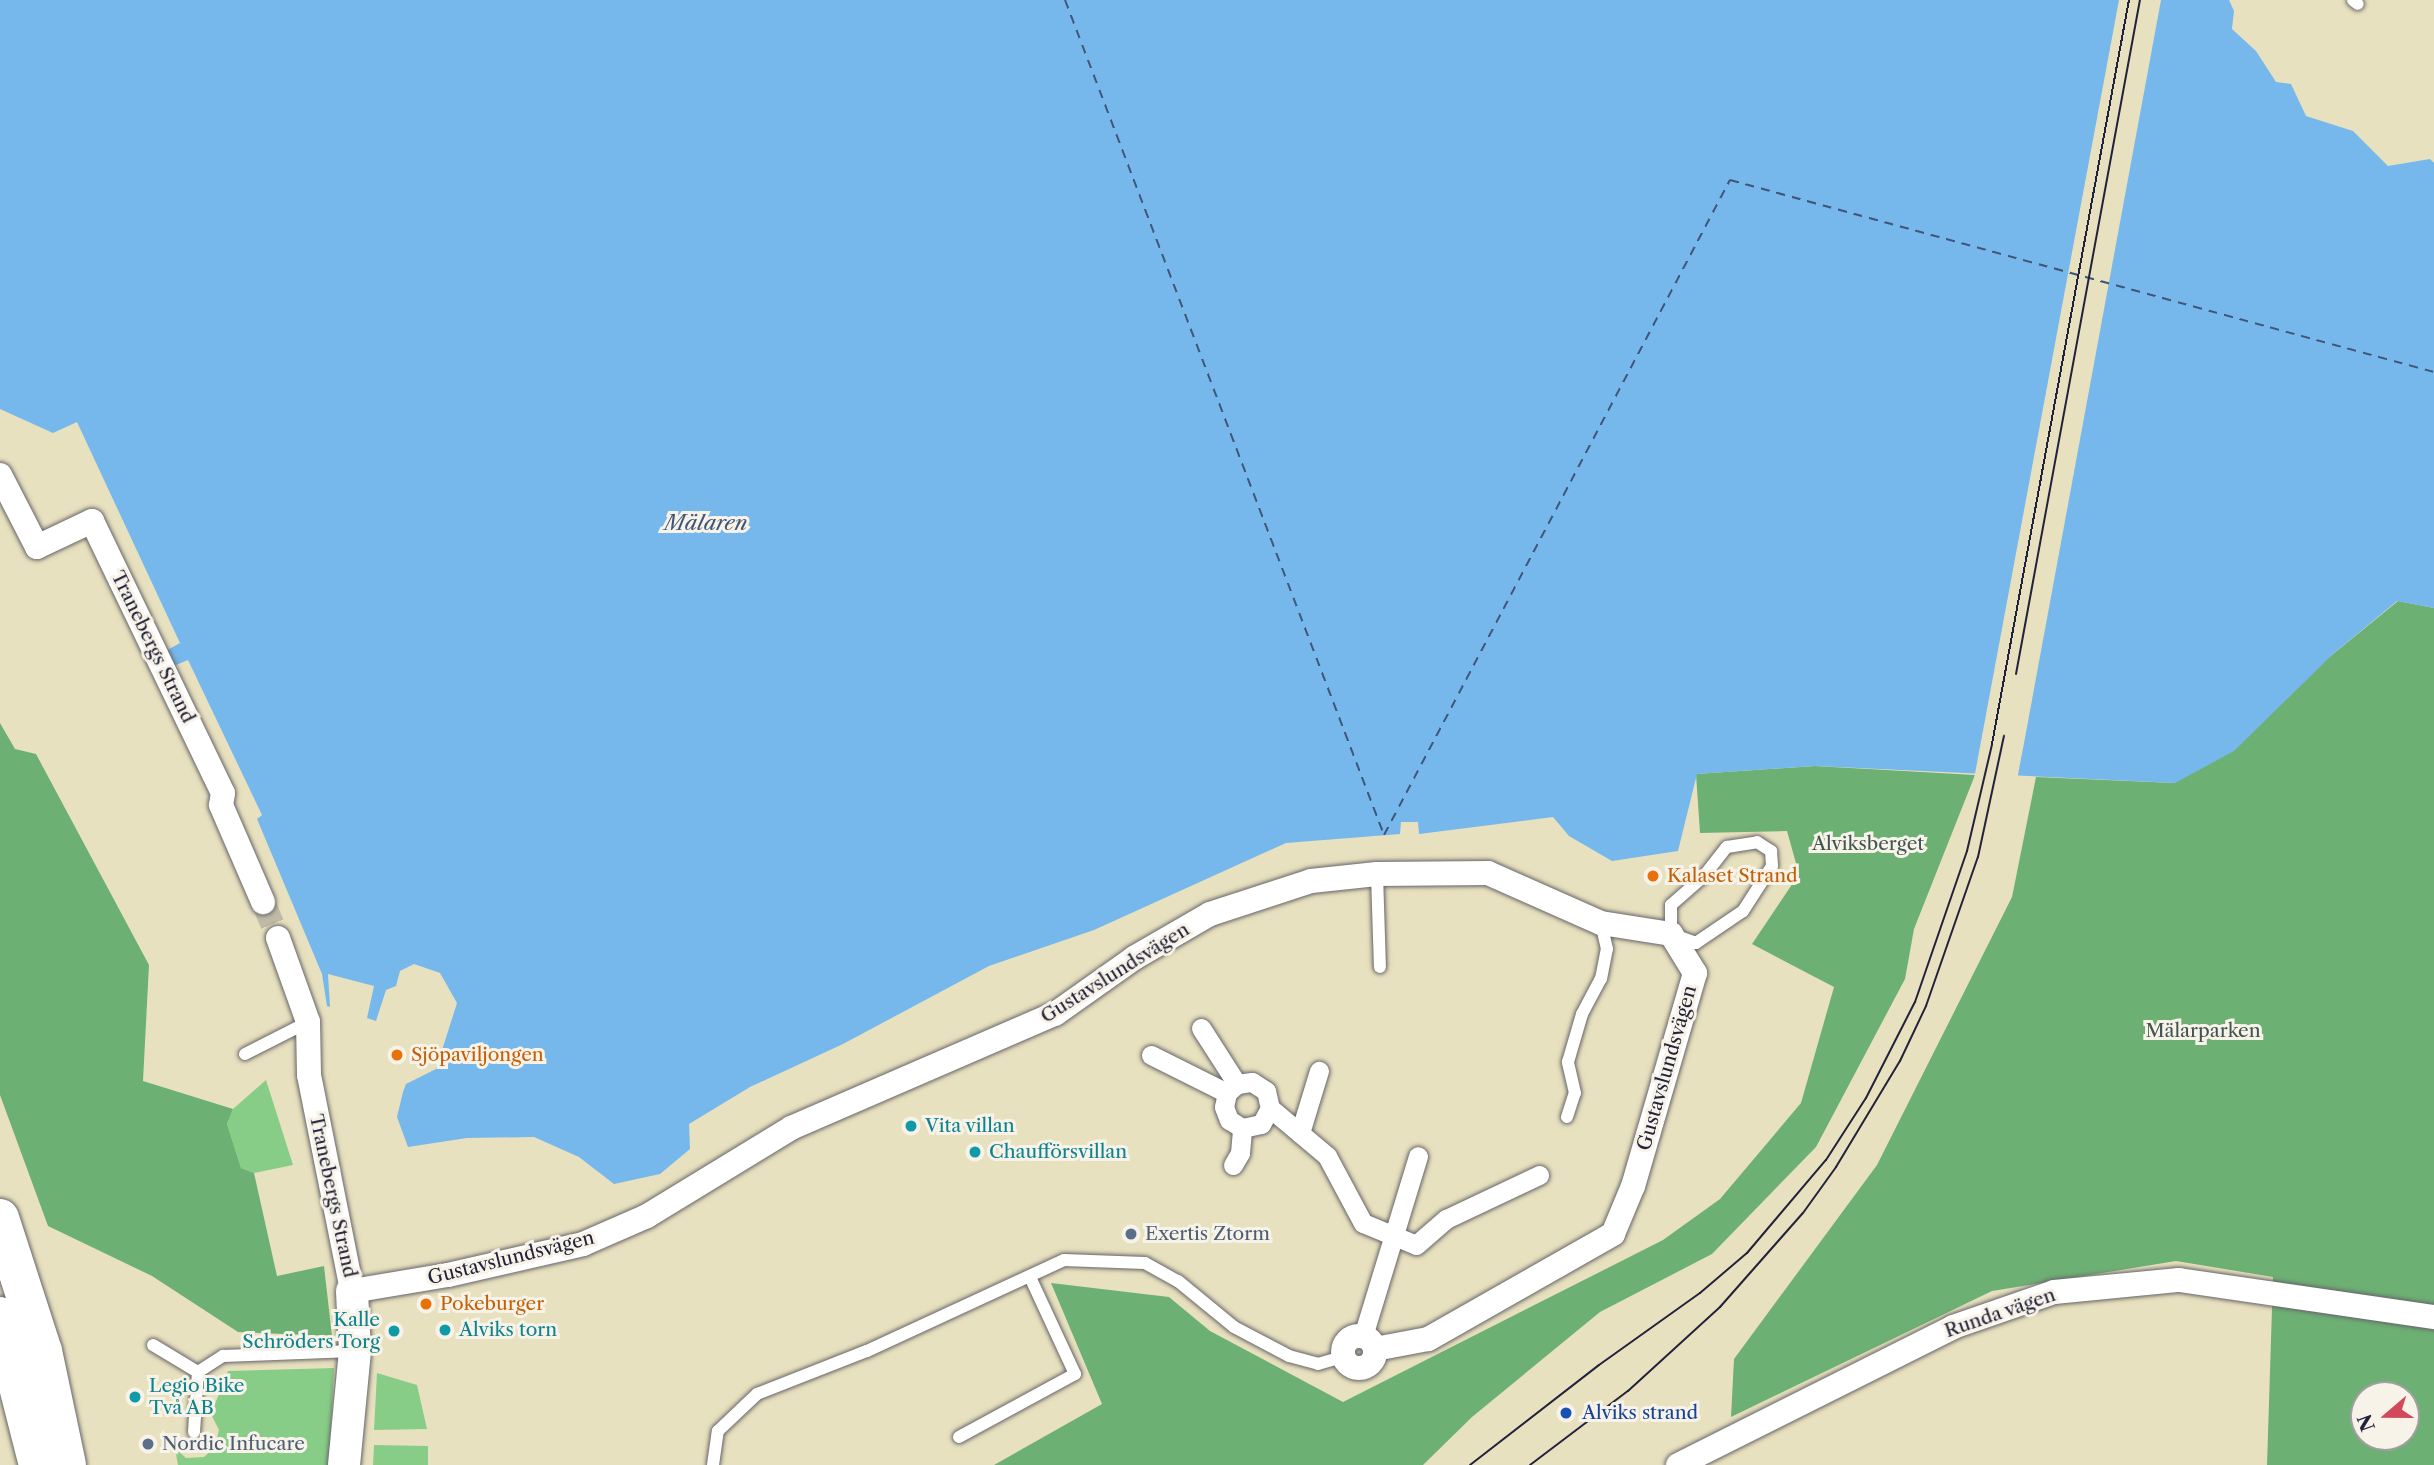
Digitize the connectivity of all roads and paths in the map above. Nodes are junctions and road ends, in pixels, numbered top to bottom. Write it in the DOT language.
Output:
graph roads {
  1 [pos="0,475"];
  2 [pos="1377,874"];
  3 [pos="263,902"];
  4 [pos="1601,923"];
  5 [pos="1671,934"];
  6 [pos="278,938"];
  7 [pos="1380,967"];
  8 [pos="308,1022"];
  9 [pos="1201,1028"];
  10 [pos="245,1054"];
  11 [pos="1151,1055"];
  12 [pos="1319,1071"];
  13 [pos="1232,1088"];
  14 [pos="1270,1108"];
  15 [pos="1567,1117"];
  16 [pos="1242,1128"];
  17 [pos="1300,1133"];
  18 [pos="1418,1156"];
  19 [pos="1233,1165"];
  20 [pos="1539,1175"];
  21 [pos="0,1218"];
  22 [pos="1393,1236"];
  23 [pos="1031,1279"];
  24 [pos="352,1291"];
  25 [pos="0,1316"];
  26 [pos="2434,1317"];
  27 [pos="1369,1343"];
  28 [pos="153,1345"];
  29 [pos="355,1352"];
  30 [pos="1343,1357"];
  31 [pos="198,1372"];
  32 [pos="194,1432"];
  33 [pos="959,1437"];
  34 [pos="38,1465"];
  35 [pos="67,1465"];
  36 [pos="344,1465"];
  37 [pos="713,1465"];
  38 [pos="1678,1465"];
  1 -- 3 [label="street, Tranebergs Strand"];
  2 -- 4 [label="street, Gustavslundsvägen"];
  2 -- 7 [label="lane"];
  2 -- 24 [label="street, Gustavslundsvägen"];
  4 -- 5 [label="street, Gustavslundsvägen"];
  4 -- 15 [label="lane"];
  5 -- 5 [label="lane"];
  5 -- 27 [label="street, Gustavslundsvägen"];
  6 -- 8 [label="street, Tranebergs Strand"];
  8 -- 10 [label="lane"];
  8 -- 24 [label="street, Tranebergs Strand"];
  9 -- 13 [label="street"];
  11 -- 13 [label="street"];
  12 -- 17 [label="street"];
  13 -- 14 [label="street"];
  13 -- 16 [label="street"];
  14 -- 16 [label="street"];
  14 -- 17 [label="street"];
  16 -- 19 [label="street"];
  17 -- 22 [label="street"];
  18 -- 22 [label="street"];
  20 -- 22 [label="street"];
  21 -- 35 [label="main road"];
  22 -- 27 [label="street"];
  23 -- 30 [label="lane, Gustavslundsvägen"];
  23 -- 33 [label="lane"];
  23 -- 37 [label="lane, Gustavslundsvägen"];
  24 -- 29 [label="street"];
  25 -- 34 [label="main road"];
  26 -- 38 [label="street, Runda vägen"];
  27 -- 30 [label="street, Gustavslundsvägen"];
  28 -- 31 [label="lane"];
  29 -- 31 [label="lane"];
  29 -- 36 [label="street"];
  31 -- 32 [label="lane"];
}
